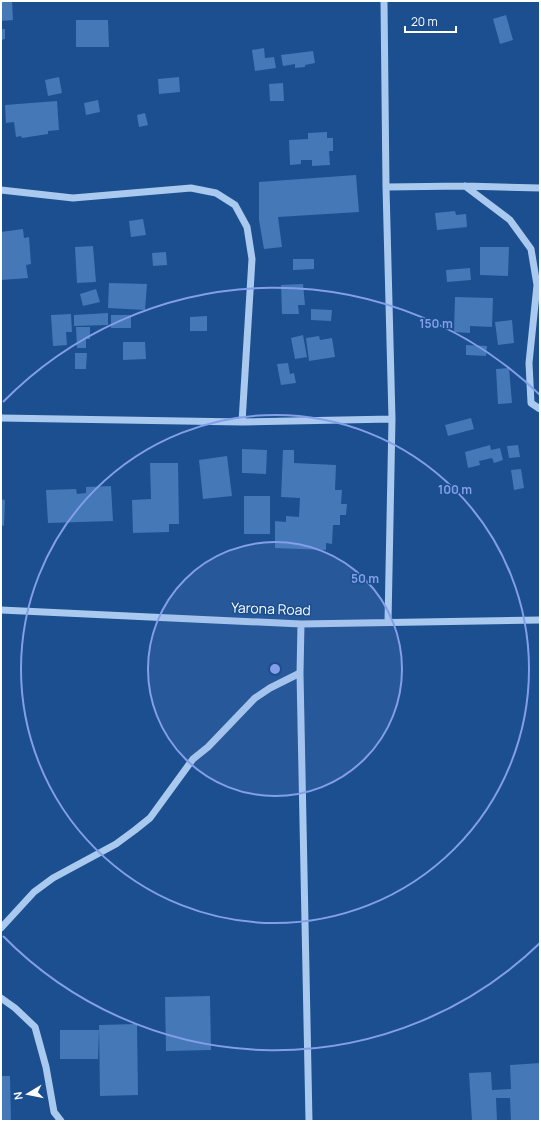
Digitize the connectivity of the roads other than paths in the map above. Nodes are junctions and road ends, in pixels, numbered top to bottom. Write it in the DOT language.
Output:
graph roads {
  1 [pos="384,1"];
  2 [pos="465,186"];
  3 [pos="386,187"];
  4 [pos="540,188"];
  5 [pos="1,190"];
  6 [pos="540,409"];
  7 [pos="1,418"];
  8 [pos="392,419"];
  9 [pos="242,422"];
  10 [pos="1,610"];
  11 [pos="540,620"];
  12 [pos="388,622"];
  13 [pos="301,624"];
  14 [pos="300,673"];
  15 [pos="1,928"];
  16 [pos="1,998"];
  17 [pos="61,1121"];
  18 [pos="309,1121"];
  1 -- 3 [label="street"];
  2 -- 3 [label="street"];
  2 -- 4 [label="street"];
  2 -- 6 [label="street"];
  3 -- 8 [label="street"];
  5 -- 9 [label="street"];
  7 -- 9 [label="street"];
  8 -- 9 [label="street"];
  8 -- 12 [label="street"];
  10 -- 13 [label="street, Yarona Road"];
  11 -- 12 [label="street, Yarona Road"];
  12 -- 13 [label="street, Yarona Road"];
  13 -- 14 [label="street"];
  14 -- 15 [label="street"];
  14 -- 18 [label="street"];
  16 -- 17 [label="street"];
}
